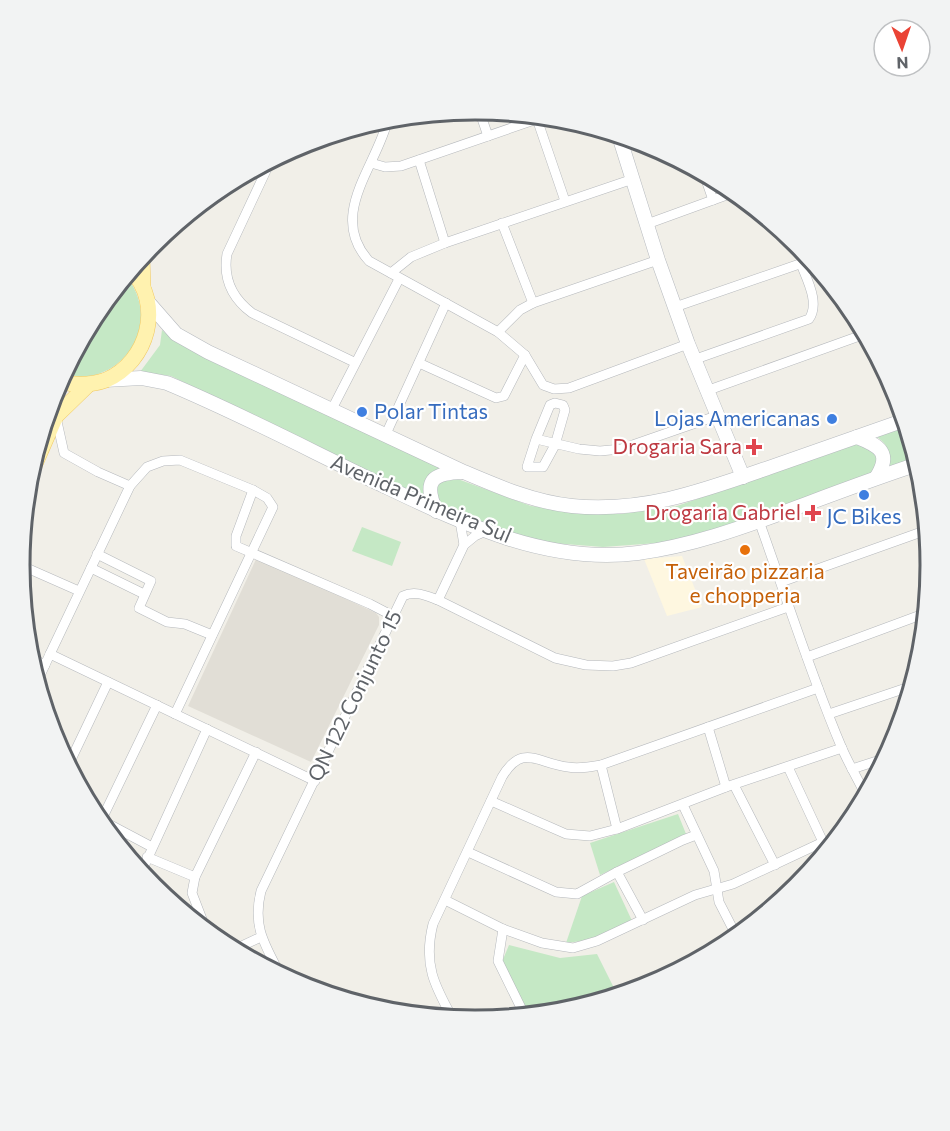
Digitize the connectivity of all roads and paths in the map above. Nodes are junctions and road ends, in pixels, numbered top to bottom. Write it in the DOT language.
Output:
graph roads {
  1 [pos="483,120"];
  2 [pos="525,123"];
  3 [pos="542,126"];
  4 [pos="383,130"];
  5 [pos="488,136"];
  6 [pos="624,146"];
  7 [pos="419,160"];
  8 [pos="371,163"];
  9 [pos="265,173"];
  10 [pos="633,179"];
  11 [pos="708,186"];
  12 [pos="724,196"];
  13 [pos="713,200"];
  14 [pos="565,201"];
  15 [pos="502,223"];
  16 [pos="647,224"];
  17 [pos="445,243"];
  18 [pos="658,260"];
  19 [pos="802,263"];
  20 [pos="807,269"];
  21 [pos="142,270"];
  22 [pos="391,273"];
  23 [pos="136,277"];
  24 [pos="399,279"];
  25 [pos="142,286"];
  26 [pos="147,302"];
  27 [pos="446,303"];
  28 [pos="533,303"];
  29 [pos="675,307"];
  30 [pos="498,332"];
  31 [pos="856,337"];
  32 [pos="688,344"];
  33 [pos="525,355"];
  34 [pos="693,360"];
  35 [pos="354,362"];
  36 [pos="419,363"];
  37 [pos="105,380"];
  38 [pos="69,384"];
  39 [pos="89,384"];
  40 [pos="706,391"];
  41 [pos="332,409"];
  42 [pos="56,416"];
  43 [pos="716,416"];
  44 [pos="896,423"];
  45 [pos="386,434"];
  46 [pos="857,437"];
  47 [pos="536,439"];
  48 [pos="555,444"];
  49 [pos="909,467"];
  50 [pos="464,472"];
  51 [pos="743,477"];
  52 [pos="876,478"];
  53 [pos="130,486"];
  54 [pos="253,490"];
  55 [pos="436,511"];
  56 [pos="460,520"];
  57 [pos="759,521"];
  58 [pos="486,531"];
  59 [pos="919,533"];
  60 [pos="464,544"];
  61 [pos="97,554"];
  62 [pos="251,554"];
  63 [pos="91,568"];
  64 [pos="30,569"];
  65 [pos="781,582"];
  66 [pos="79,591"];
  67 [pos="144,594"];
  68 [pos="438,600"];
  69 [pos="788,607"];
  70 [pos="393,616"];
  71 [pos="917,616"];
  72 [pos="212,635"];
  73 [pos="51,654"];
  74 [pos="807,657"];
  75 [pos="41,663"];
  76 [pos="45,665"];
  77 [pos="43,670"];
  78 [pos="108,682"];
  79 [pos="818,688"];
  80 [pos="902,689"];
  81 [pos="157,705"];
  82 [pos="175,714"];
  83 [pos="829,714"];
  84 [pos="708,727"];
  85 [pos="207,729"];
  86 [pos="842,748"];
  87 [pos="256,752"];
  88 [pos="73,756"];
  89 [pos="874,762"];
  90 [pos="601,765"];
  91 [pos="788,767"];
  92 [pos="852,769"];
  93 [pos="315,781"];
  94 [pos="730,786"];
  95 [pos="861,786"];
  96 [pos="491,801"];
  97 [pos="683,805"];
  98 [pos="105,813"];
  99 [pos="618,829"];
  100 [pos="118,830"];
  101 [pos="696,835"];
  102 [pos="823,842"];
  103 [pos="152,847"];
  104 [pos="818,848"];
  105 [pos="468,852"];
  106 [pos="147,857"];
  107 [pos="144,864"];
  108 [pos="775,864"];
  109 [pos="617,872"];
  110 [pos="195,877"];
  111 [pos="716,890"];
  112 [pos="445,900"];
  113 [pos="201,916"];
  114 [pos="643,920"];
  115 [pos="503,929"];
  116 [pos="732,929"];
  117 [pos="261,937"];
  118 [pos="243,945"];
  119 [pos="274,963"];
  120 [pos="521,1008"];
  121 [pos="448,1010"];
  1 -- 5 [label="street"];
  2 -- 5 [label="street"];
  3 -- 14 [label="street"];
  4 -- 8 [label="street"];
  5 -- 7 [label="street"];
  6 -- 10 [label="main road"];
  7 -- 8 [label="street"];
  7 -- 17 [label="street"];
  8 -- 22 [label="street"];
  9 -- 35 [label="street"];
  10 -- 14 [label="street"];
  10 -- 16 [label="main road"];
  11 -- 13 [label="street"];
  12 -- 13 [label="street"];
  13 -- 16 [label="street"];
  14 -- 15 [label="street"];
  15 -- 17 [label="street"];
  15 -- 28 [label="street"];
  16 -- 18 [label="main road"];
  17 -- 22 [label="street"];
  18 -- 28 [label="street"];
  18 -- 29 [label="main road"];
  19 -- 29 [label="street"];
  20 -- 34 [label="street"];
  21 -- 25 [label="main road"];
  22 -- 24 [label="street"];
  23 -- 25 [label="main road"];
  24 -- 27 [label="street"];
  24 -- 35 [label="street"];
  25 -- 26 [label="main road"];
  26 -- 37 [label="main road"];
  26 -- 41 [label="main road, Avenida Primeira Sul"];
  27 -- 30 [label="street"];
  27 -- 36 [label="street"];
  28 -- 30 [label="street"];
  29 -- 32 [label="main road"];
  30 -- 33 [label="street"];
  31 -- 40 [label="street"];
  32 -- 33 [label="street"];
  32 -- 34 [label="main road"];
  33 -- 36 [label="street"];
  34 -- 40 [label="main road"];
  35 -- 41 [label="street"];
  36 -- 45 [label="street"];
  37 -- 39 [label="main road"];
  37 -- 55 [label="main road, Avenida Primeira Sul"];
  38 -- 39 [label="main road"];
  39 -- 42 [label="main road"];
  40 -- 43 [label="main road"];
  41 -- 45 [label="main road, Avenida Primeira Sul"];
  42 -- 53 [label="street"];
  43 -- 48 [label="street"];
  43 -- 51 [label="main road"];
  44 -- 46 [label="main road, Avenida Primeira Sul"];
  45 -- 50 [label="main road, Avenida Primeira Sul"];
  46 -- 51 [label="main road, Avenida Primeira Sul"];
  46 -- 52 [label="main road"];
  47 -- 48 [label="street"];
  47 -- 48 [label="street"];
  47 -- 48 [label="street"];
  49 -- 52 [label="main road, Avenida Primeira Sul"];
  50 -- 51 [label="main road, Avenida Primeira Sul"];
  50 -- 55 [label="main road"];
  52 -- 57 [label="main road, Avenida Primeira Sul"];
  53 -- 54 [label="street"];
  53 -- 61 [label="street"];
  54 -- 62 [label="street"];
  54 -- 62 [label="street"];
  55 -- 56 [label="main road, Avenida Primeira Sul"];
  56 -- 58 [label="main road, Avenida Primeira Sul"];
  56 -- 60 [label="street"];
  57 -- 58 [label="main road, Avenida Primeira Sul"];
  57 -- 65 [label="street"];
  58 -- 60 [label="street"];
  59 -- 65 [label="street"];
  60 -- 68 [label="street"];
  61 -- 63 [label="street"];
  61 -- 67 [label="street"];
  62 -- 70 [label="street"];
  62 -- 72 [label="street"];
  63 -- 66 [label="street"];
  63 -- 67 [label="street"];
  64 -- 66 [label="street"];
  65 -- 69 [label="street"];
  66 -- 73 [label="street"];
  67 -- 72 [label="street"];
  68 -- 69 [label="street, QN 122 Conjunto 15"];
  68 -- 70 [label="street, QN 122 Conjunto 15"];
  69 -- 74 [label="street"];
  70 -- 93 [label="street, QN 122 Conjunto 15"];
  71 -- 74 [label="street"];
  72 -- 82 [label="street"];
  73 -- 76 [label="street"];
  73 -- 78 [label="street"];
  74 -- 79 [label="street"];
  75 -- 76 [label="street"];
  76 -- 77 [label="street"];
  78 -- 81 [label="street"];
  78 -- 88 [label="street"];
  79 -- 83 [label="street"];
  79 -- 84 [label="street"];
  80 -- 83 [label="street"];
  81 -- 82 [label="street"];
  81 -- 98 [label="street"];
  82 -- 85 [label="street"];
  83 -- 86 [label="street"];
  84 -- 90 [label="street"];
  84 -- 94 [label="street"];
  85 -- 87 [label="street"];
  85 -- 103 [label="street"];
  86 -- 91 [label="street"];
  86 -- 92 [label="street"];
  87 -- 93 [label="street"];
  87 -- 110 [label="street"];
  89 -- 92 [label="street"];
  90 -- 96 [label="street"];
  90 -- 99 [label="street"];
  91 -- 94 [label="street"];
  91 -- 102 [label="street"];
  92 -- 95 [label="street"];
  93 -- 117 [label="street, QN 122 Conjunto 15"];
  94 -- 97 [label="street"];
  94 -- 108 [label="street"];
  96 -- 99 [label="street"];
  96 -- 105 [label="street"];
  97 -- 99 [label="street"];
  97 -- 101 [label="street"];
  100 -- 103 [label="street"];
  101 -- 109 [label="street"];
  101 -- 111 [label="street"];
  103 -- 106 [label="street"];
  104 -- 108 [label="street"];
  105 -- 109 [label="street"];
  105 -- 112 [label="street"];
  106 -- 107 [label="street"];
  106 -- 110 [label="street"];
  108 -- 111 [label="street"];
  109 -- 114 [label="street"];
  110 -- 113 [label="street"];
  111 -- 114 [label="street"];
  111 -- 116 [label="street"];
  112 -- 115 [label="street"];
  112 -- 121 [label="street"];
  114 -- 115 [label="street"];
  115 -- 120 [label="street"];
  117 -- 118 [label="street"];
  117 -- 119 [label="street, QN 122 Conjunto 15"];
}
